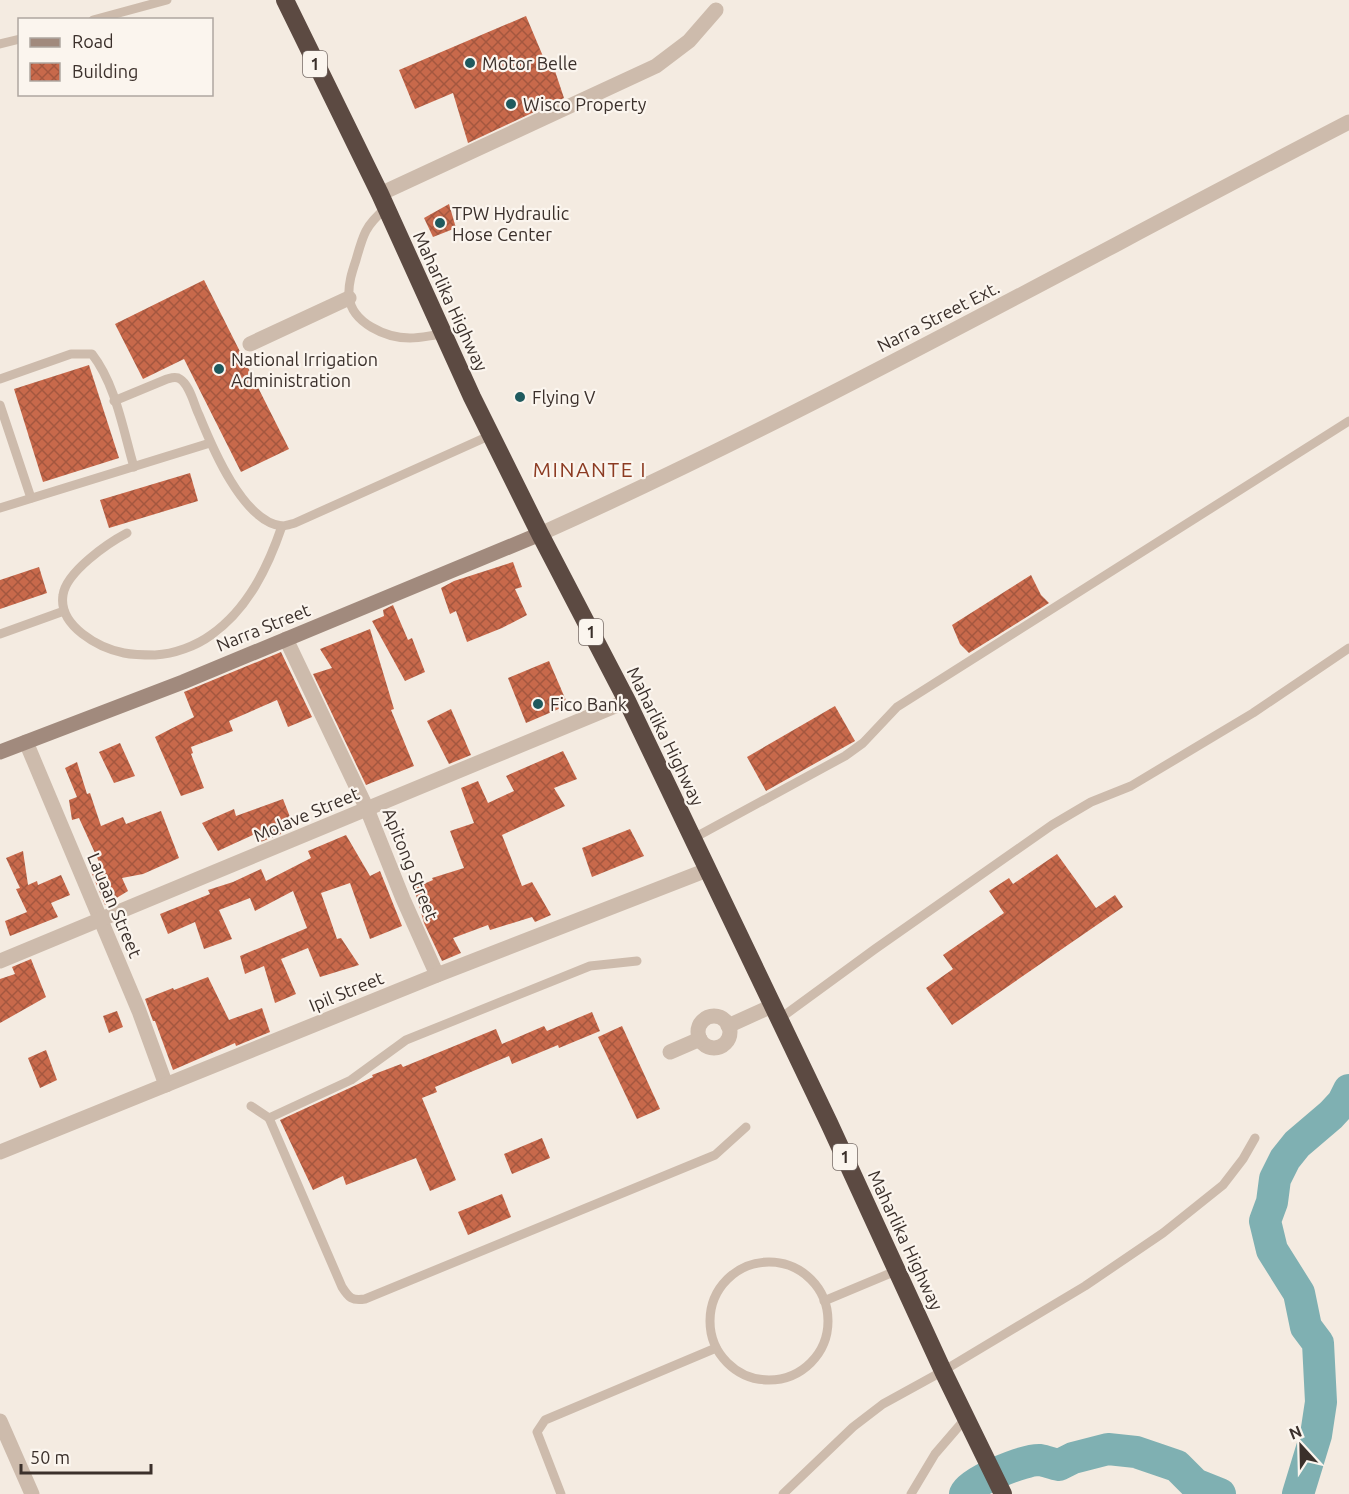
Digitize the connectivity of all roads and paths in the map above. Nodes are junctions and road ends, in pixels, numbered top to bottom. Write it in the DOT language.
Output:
graph roads {
  1 [pos="167,0"];
  2 [pos="285,0"];
  3 [pos="716,10"];
  4 [pos="100,18"];
  5 [pos="18,40"];
  6 [pos="0,44"];
  7 [pos="1349,122"];
  8 [pos="382,202"];
  9 [pos="349,298"];
  10 [pos="442,334"];
  11 [pos="250,344"];
  12 [pos="0,379"];
  13 [pos="114,401"];
  14 [pos="0,405"];
  15 [pos="1349,421"];
  16 [pos="491,435"];
  17 [pos="210,443"];
  18 [pos="134,468"];
  19 [pos="31,498"];
  20 [pos="0,508"];
  21 [pos="282,526"];
  22 [pos="127,533"];
  23 [pos="540,534"];
  24 [pos="64,611"];
  25 [pos="0,634"];
  26 [pos="286,639"];
  27 [pos="1349,648"];
  28 [pos="627,701"];
  29 [pos="26,742"];
  30 [pos="0,752"];
  31 [pos="367,809"];
  32 [pos="692,839"];
  33 [pos="707,870"];
  34 [pos="100,921"];
  35 [pos="0,961"];
  36 [pos="637,961"];
  37 [pos="437,975"];
  38 [pos="775,1013"];
  39 [pos="729,1026"];
  40 [pos="700,1039"];
  41 [pos="670,1052"];
  42 [pos="166,1084"];
  43 [pos="251,1106"];
  44 [pos="269,1118"];
  45 [pos="746,1127"];
  46 [pos="1255,1138"];
  47 [pos="0,1152"];
  48 [pos="898,1270"];
  49 [pos="824,1301"];
  50 [pos="716,1348"];
  51 [pos="943,1371"];
  52 [pos="966,1418"];
  53 [pos="0,1420"];
  54 [pos="32,1494"];
  55 [pos="561,1494"];
  56 [pos="783,1494"];
  57 [pos="911,1494"];
  58 [pos="1003,1494"];
  1 -- 4 [label="lane"];
  2 -- 8 [label="highway, Maharlika Highway / 1"];
  3 -- 8 [label="street"];
  5 -- 6 [label="lane"];
  7 -- 23 [label="street, Narra Street Ext."];
  8 -- 9 [label="lane"];
  8 -- 10 [label="highway, Maharlika Highway / 1"];
  9 -- 10 [label="lane"];
  9 -- 11 [label="street"];
  10 -- 16 [label="highway, Maharlika Highway / 1"];
  12 -- 13 [label="lane"];
  13 -- 17 [label="lane"];
  13 -- 18 [label="lane"];
  14 -- 19 [label="lane"];
  15 -- 32 [label="lane"];
  16 -- 21 [label="lane"];
  16 -- 23 [label="highway, Maharlika Highway / 1"];
  17 -- 18 [label="lane"];
  17 -- 21 [label="lane"];
  18 -- 19 [label="lane"];
  19 -- 20 [label="lane"];
  21 -- 24 [label="lane"];
  22 -- 24 [label="lane"];
  23 -- 26 [label="street, Narra Street"];
  23 -- 28 [label="highway, Maharlika Highway / 1"];
  24 -- 25 [label="lane"];
  26 -- 29 [label="street, Narra Street"];
  26 -- 31 [label="street, Apitong Street"];
  27 -- 38 [label="lane"];
  28 -- 31 [label="street, Molave Street"];
  28 -- 32 [label="highway, Maharlika Highway / 1"];
  29 -- 30 [label="street, Narra Street"];
  29 -- 34 [label="street, Lauaan Street"];
  31 -- 34 [label="street, Molave Street"];
  31 -- 37 [label="street, Apitong Street"];
  32 -- 33 [label="highway, Maharlika Highway / 1"];
  33 -- 37 [label="street, Ipil Street"];
  33 -- 38 [label="highway, Maharlika Highway / 1"];
  34 -- 35 [label="street, Molave Street"];
  34 -- 42 [label="street, Lauaan Street"];
  36 -- 44 [label="lane"];
  37 -- 42 [label="street, Ipil Street"];
  38 -- 39 [label="street"];
  38 -- 48 [label="highway, Maharlika Highway / 1"];
  39 -- 40 [label="street"];
  39 -- 40 [label="street"];
  40 -- 41 [label="street"];
  42 -- 47 [label="street, Ipil Street"];
  43 -- 44 [label="lane"];
  44 -- 45 [label="lane"];
  46 -- 51 [label="lane"];
  48 -- 49 [label="lane"];
  48 -- 51 [label="highway, Maharlika Highway / 1"];
  49 -- 50 [label="lane"];
  49 -- 50 [label="lane"];
  50 -- 55 [label="lane"];
  51 -- 52 [label="highway, Maharlika Highway / 1"];
  51 -- 56 [label="lane"];
  52 -- 57 [label="lane"];
  52 -- 58 [label="highway, Maharlika Highway / 1"];
  53 -- 54 [label="street"];
}
